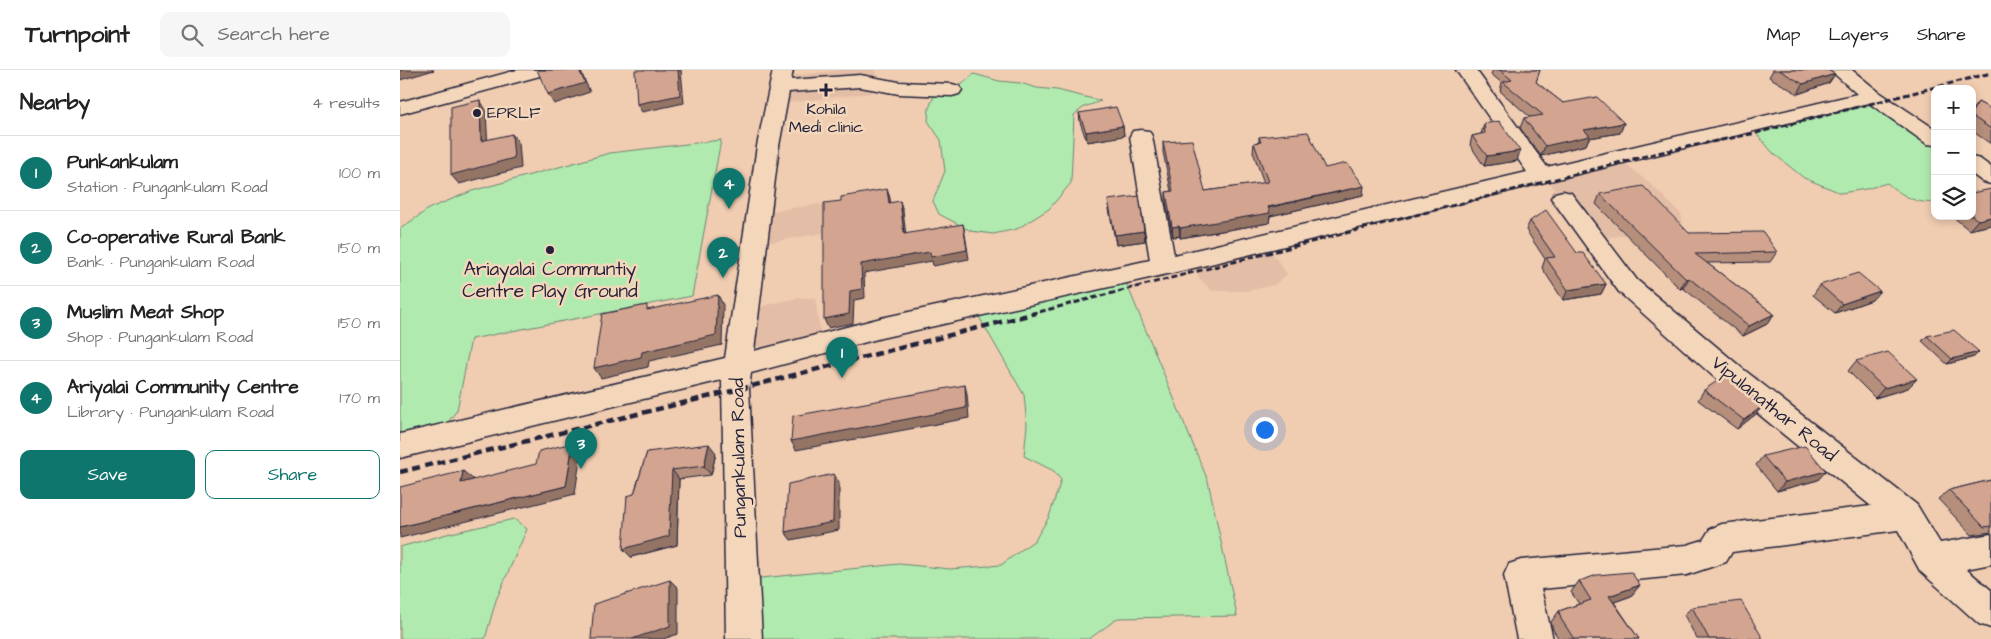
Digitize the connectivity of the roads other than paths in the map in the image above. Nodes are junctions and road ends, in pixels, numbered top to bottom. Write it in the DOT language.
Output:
graph roads {
  1 [pos="540,70"];
  2 [pos="1466,70"];
  3 [pos="1840,70"];
  4 [pos="781,78"];
  5 [pos="952,90"];
  6 [pos="1872,96"];
  7 [pos="400,108"];
  8 [pos="1141,136"];
  9 [pos="1931,136"];
  10 [pos="1976,167"];
  11 [pos="1541,175"];
  12 [pos="1991,177"];
  13 [pos="1563,198"];
  14 [pos="1164,266"];
  15 [pos="737,366"];
  16 [pos="400,446"];
  17 [pos="1906,515"];
  18 [pos="1991,549"];
  19 [pos="1932,560"];
  20 [pos="1991,612"];
  21 [pos="744,639"];
  22 [pos="1535,639"];
  1 -- 7 [label="main road"];
  2 -- 11 [label="main road"];
  3 -- 6 [label="main road"];
  4 -- 5 [label="main road"];
  4 -- 15 [label="main road, Pungankulam Road"];
  6 -- 9 [label="main road"];
  6 -- 11 [label="main road"];
  8 -- 14 [label="main road"];
  10 -- 12 [label="main road"];
  11 -- 14 [label="main road"];
  13 -- 17 [label="main road, Vipulanathar Road"];
  14 -- 15 [label="main road"];
  15 -- 16 [label="main road"];
  15 -- 21 [label="main road, Pungankulam Road"];
  17 -- 19 [label="main road, Vipulanathar Road"];
  17 -- 22 [label="main road"];
  18 -- 19 [label="main road"];
  19 -- 20 [label="main road, Vipulanathar Road"];
}
